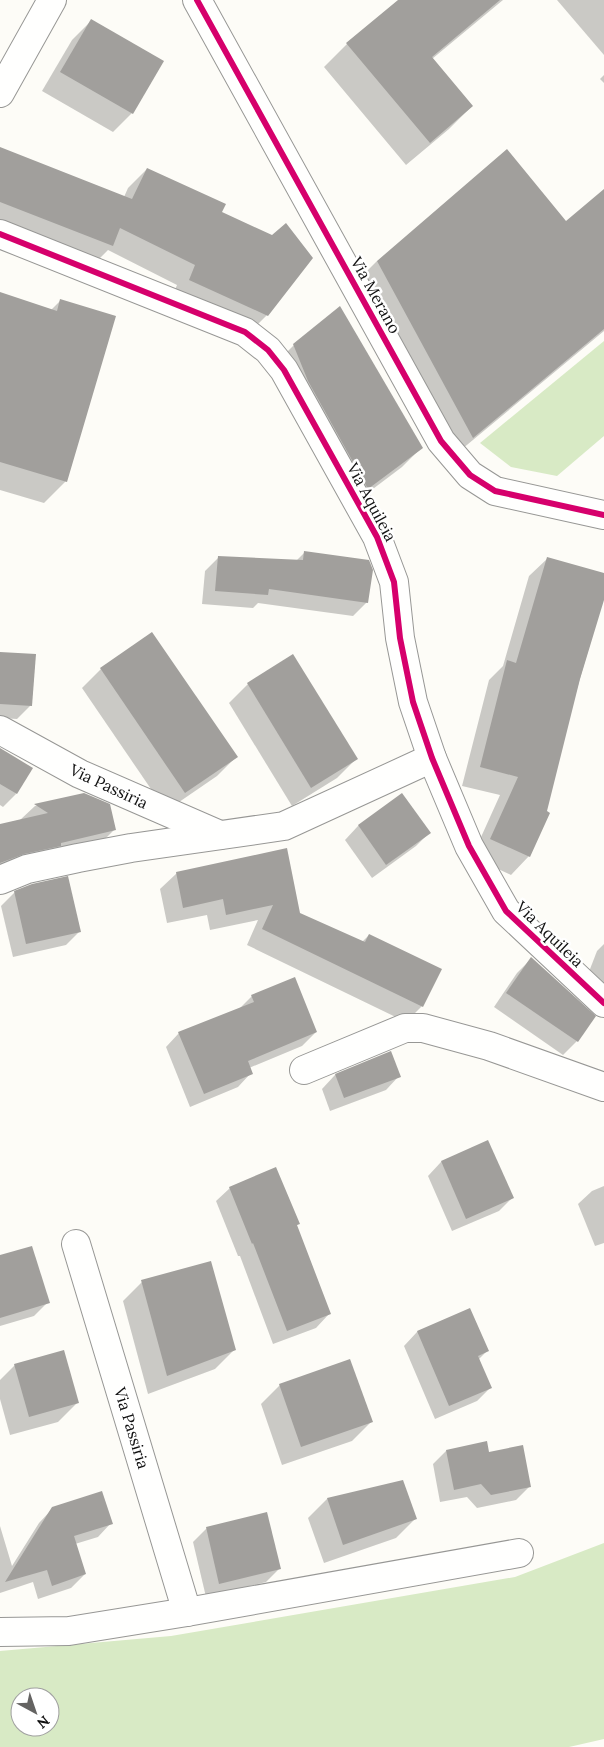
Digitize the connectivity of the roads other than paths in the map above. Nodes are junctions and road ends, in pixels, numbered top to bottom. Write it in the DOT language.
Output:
graph roads {
  1 [pos="52,0"];
  2 [pos="197,0"];
  3 [pos="0,93"];
  4 [pos="0,234"];
  5 [pos="604,515"];
  6 [pos="0,730"];
  7 [pos="432,758"];
  8 [pos="220,835"];
  9 [pos="0,880"];
  10 [pos="604,1003"];
  11 [pos="304,1070"];
  12 [pos="604,1087"];
  13 [pos="76,1244"];
  14 [pos="519,1553"];
  15 [pos="187,1612"];
  16 [pos="0,1632"];
  1 -- 3 [label="street"];
  2 -- 5 [label="street, Via Merano"];
  4 -- 7 [label="street, Via Aquileia"];
  6 -- 8 [label="street, Via Passiria"];
  7 -- 8 [label="street"];
  7 -- 10 [label="street, Via Aquileia"];
  8 -- 9 [label="street"];
  11 -- 12 [label="street"];
  13 -- 15 [label="street, Via Passiria"];
  14 -- 15 [label="street"];
  15 -- 16 [label="street"];
}
